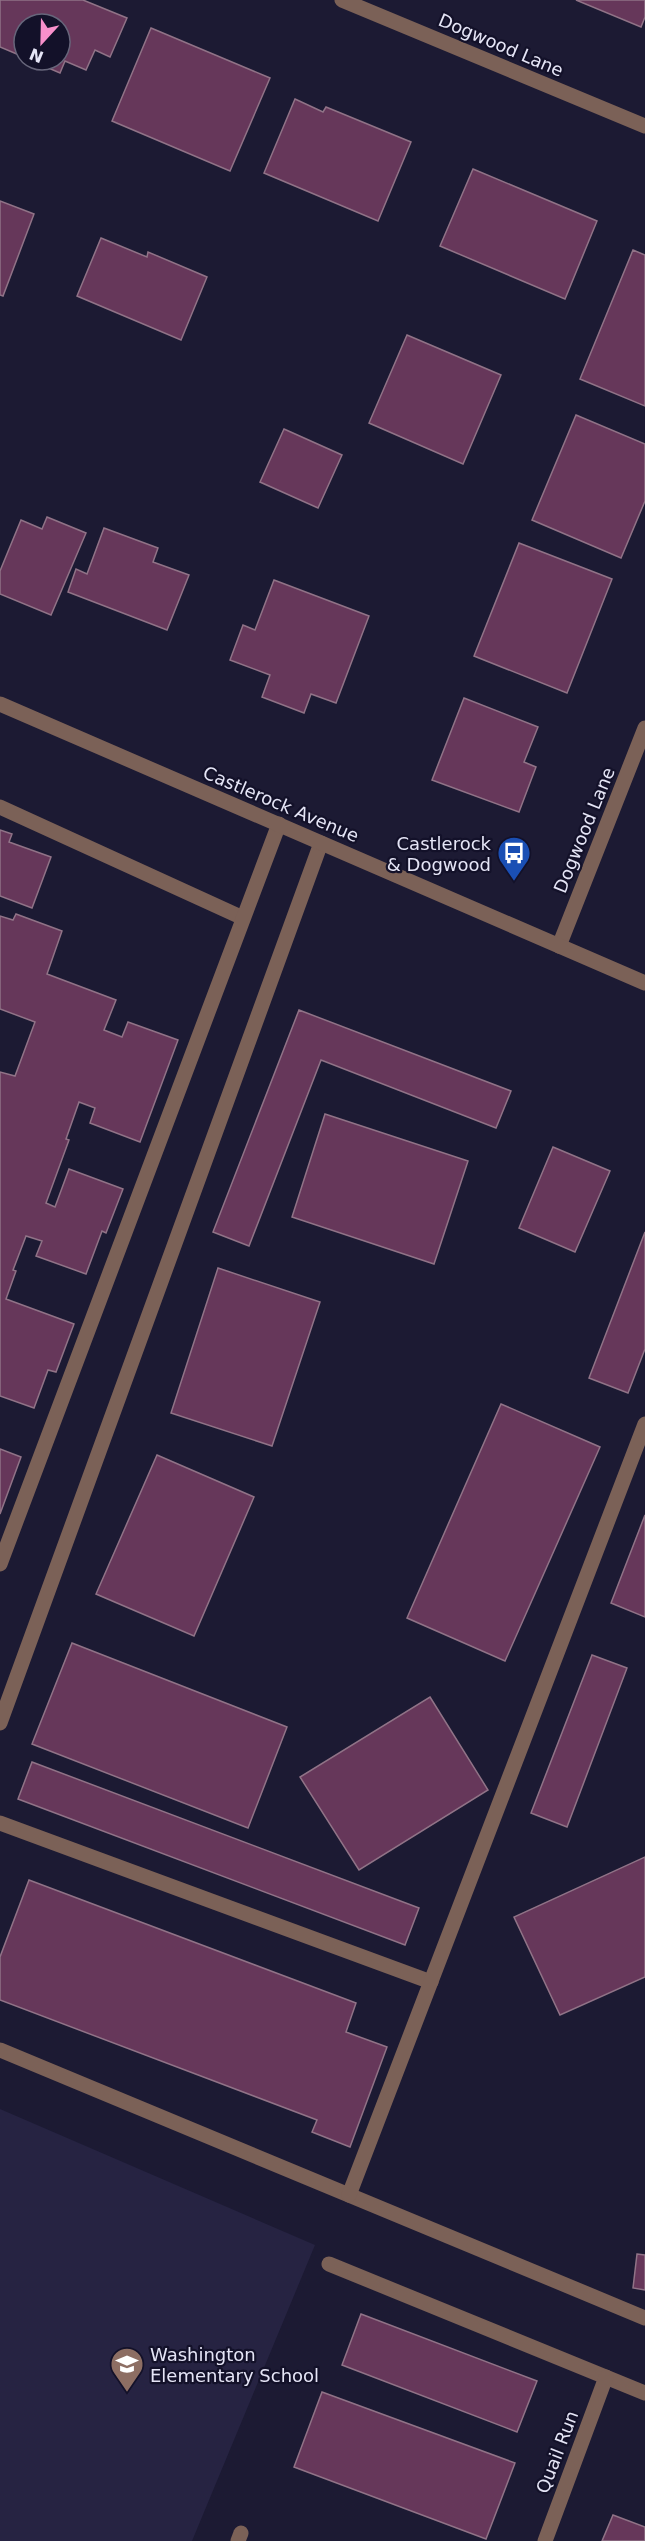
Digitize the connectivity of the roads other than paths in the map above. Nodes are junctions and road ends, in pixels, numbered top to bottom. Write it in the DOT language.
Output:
graph roads {
  1 [pos="342,0"];
  2 [pos="645,126"];
  3 [pos="0,704"];
  4 [pos="645,728"];
  5 [pos="0,807"];
  6 [pos="279,824"];
  7 [pos="321,843"];
  8 [pos="243,918"];
  9 [pos="559,946"];
  10 [pos="645,983"];
  11 [pos="645,1424"];
  12 [pos="0,1564"];
  13 [pos="0,1723"];
  14 [pos="0,1823"];
  15 [pos="431,1982"];
  16 [pos="0,2050"];
  17 [pos="349,2195"];
  18 [pos="329,2264"];
  19 [pos="645,2318"];
  20 [pos="606,2377"];
  21 [pos="645,2393"];
  22 [pos="544,2541"];
  1 -- 2 [label="street, Dogwood Lane"];
  3 -- 6 [label="street, Castlerock Avenue"];
  4 -- 9 [label="street, Dogwood Lane"];
  5 -- 8 [label="street"];
  6 -- 7 [label="street, Castlerock Avenue"];
  6 -- 8 [label="street"];
  7 -- 9 [label="street, Castlerock Avenue"];
  7 -- 13 [label="street"];
  8 -- 12 [label="street"];
  9 -- 10 [label="street, Castlerock Avenue"];
  11 -- 15 [label="street"];
  14 -- 15 [label="street"];
  15 -- 17 [label="street"];
  16 -- 17 [label="street"];
  17 -- 19 [label="street"];
  18 -- 20 [label="street"];
  20 -- 21 [label="street"];
  20 -- 22 [label="street, Quail Run"];
}
